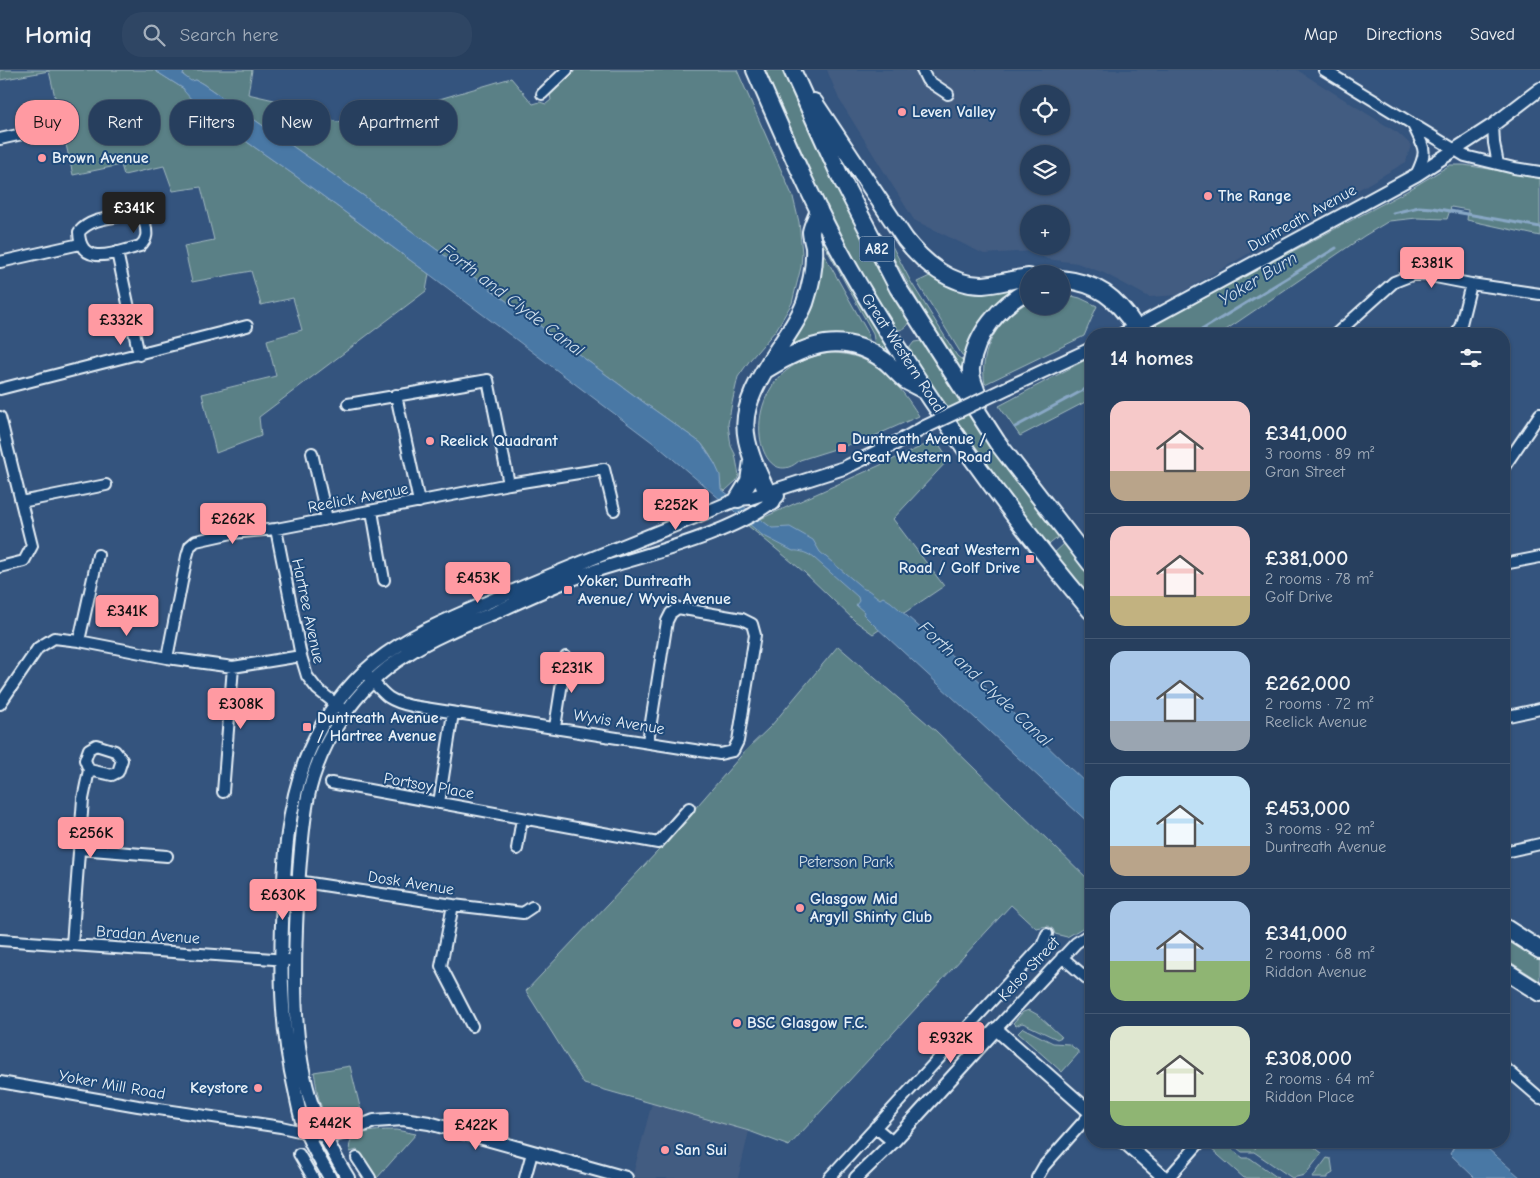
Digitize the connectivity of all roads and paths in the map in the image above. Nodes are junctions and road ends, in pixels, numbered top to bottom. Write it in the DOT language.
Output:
graph roads {
  1 [pos="567,70"];
  2 [pos="755,70"];
  3 [pos="922,70"];
  4 [pos="1324,70"];
  5 [pos="794,73"];
  6 [pos="1540,89"];
  7 [pos="542,94"];
  8 [pos="948,94"];
  9 [pos="1412,124"];
  10 [pos="1494,124"];
  11 [pos="15,136"];
  12 [pos="0,139"];
  13 [pos="1455,150"];
  14 [pos="1498,164"];
  15 [pos="1540,172"];
  16 [pos="1416,175"];
  17 [pos="819,210"];
  18 [pos="80,244"];
  19 [pos="118,252"];
  20 [pos="0,262"];
  21 [pos="1020,279"];
  22 [pos="1070,280"];
  23 [pos="1471,284"];
  24 [pos="1540,294"];
  25 [pos="1020,296"];
  26 [pos="247,326"];
  27 [pos="1128,328"];
  28 [pos="1135,328"];
  29 [pos="1343,328"];
  30 [pos="1459,328"];
  31 [pos="1085,352"];
  32 [pos="139,354"];
  33 [pos="763,372"];
  34 [pos="0,389"];
  35 [pos="927,393"];
  36 [pos="396,395"];
  37 [pos="348,404"];
  38 [pos="977,412"];
  39 [pos="1540,414"];
  40 [pos="0,418"];
  41 [pos="3,449"];
  42 [pos="312,453"];
  43 [pos="1510,458"];
  44 [pos="752,459"];
  45 [pos="509,484"];
  46 [pos="106,485"];
  47 [pos="744,498"];
  48 [pos="21,502"];
  49 [pos="419,502"];
  50 [pos="766,502"];
  51 [pos="614,510"];
  52 [pos="372,511"];
  53 [pos="327,519"];
  54 [pos="276,529"];
  55 [pos="98,555"];
  56 [pos="1085,555"];
  57 [pos="1540,556"];
  58 [pos="1510,563"];
  59 [pos="0,567"];
  60 [pos="384,580"];
  61 [pos="1085,604"];
  62 [pos="79,641"];
  63 [pos="301,656"];
  64 [pos="566,657"];
  65 [pos="167,658"];
  66 [pos="233,667"];
  67 [pos="368,676"];
  68 [pos="0,704"];
  69 [pos="335,705"];
  70 [pos="1540,709"];
  71 [pos="347,712"];
  72 [pos="453,713"];
  73 [pos="1510,716"];
  74 [pos="555,728"];
  75 [pos="648,742"];
  76 [pos="89,770"];
  77 [pos="331,783"];
  78 [pos="224,792"];
  79 [pos="438,803"];
  80 [pos="689,808"];
  81 [pos="522,818"];
  82 [pos="1540,844"];
  83 [pos="80,849"];
  84 [pos="518,849"];
  85 [pos="1510,851"];
  86 [pos="167,856"];
  87 [pos="284,879"];
  88 [pos="298,881"];
  89 [pos="453,905"];
  90 [pos="532,907"];
  91 [pos="1510,931"];
  92 [pos="1047,934"];
  93 [pos="1085,937"];
  94 [pos="0,940"];
  95 [pos="72,945"];
  96 [pos="1540,950"];
  97 [pos="1062,957"];
  98 [pos="281,960"];
  99 [pos="295,961"];
  100 [pos="1510,974"];
  101 [pos="1085,977"];
  102 [pos="1540,993"];
  103 [pos="472,1026"];
  104 [pos="996,1029"];
  105 [pos="1510,1072"];
  106 [pos="0,1082"];
  107 [pos="1540,1098"];
  108 [pos="1085,1108"];
  109 [pos="1085,1120"];
  110 [pos="875,1127"];
  111 [pos="306,1132"];
  112 [pos="326,1137"];
  113 [pos="893,1142"];
  114 [pos="1131,1148"];
  115 [pos="1194,1148"];
  116 [pos="532,1152"];
  117 [pos="299,1154"];
  118 [pos="357,1158"];
  119 [pos="313,1178"];
  120 [pos="330,1178"];
  121 [pos="348,1178"];
  122 [pos="370,1178"];
  123 [pos="525,1178"];
  124 [pos="626,1178"];
  125 [pos="829,1178"];
  126 [pos="856,1178"];
  127 [pos="1038,1178"];
  128 [pos="1166,1178"];
  1 -- 7 [label="street"];
  2 -- 17 [label="main road, Great Western Road / A82"];
  3 -- 8 [label="street"];
  4 -- 9 [label="street"];
  5 -- 21 [label="main road"];
  5 -- 38 [label="main road, Great Western Road / A82"];
  6 -- 10 [label="street, Duntreath Avenue"];
  9 -- 13 [label="street"];
  9 -- 16 [label="street"];
  10 -- 13 [label="street, Duntreath Avenue"];
  10 -- 14 [label="street"];
  11 -- 12 [label="street"];
  13 -- 14 [label="street"];
  13 -- 16 [label="street, Duntreath Avenue"];
  14 -- 15 [label="street"];
  16 -- 28 [label="street, Duntreath Avenue"];
  17 -- 33 [label="main road"];
  17 -- 35 [label="main road, Great Western Road / A82"];
  18 -- 19 [label="street"];
  18 -- 19 [label="street"];
  18 -- 20 [label="street"];
  19 -- 32 [label="street"];
  22 -- 27 [label="main road"];
  23 -- 24 [label="street"];
  23 -- 29 [label="street"];
  23 -- 30 [label="street"];
  25 -- 38 [label="main road"];
  26 -- 32 [label="street"];
  31 -- 50 [label="street, bridge"];
  32 -- 34 [label="street"];
  33 -- 35 [label="main road"];
  33 -- 44 [label="main road"];
  35 -- 61 [label="main road, Great Western Road / A82"];
  36 -- 37 [label="street"];
  36 -- 45 [label="street"];
  36 -- 49 [label="street"];
  38 -- 56 [label="main road, Great Western Road / A82"];
  39 -- 43 [label="street"];
  40 -- 41 [label="street"];
  41 -- 48 [label="street"];
  42 -- 53 [label="street"];
  44 -- 47 [label="main road"];
  44 -- 50 [label="main road"];
  45 -- 49 [label="street, Reelick Avenue"];
  45 -- 51 [label="street, Reelick Avenue"];
  46 -- 48 [label="street"];
  47 -- 50 [label="street"];
  47 -- 67 [label="street"];
  48 -- 59 [label="street"];
  49 -- 52 [label="street, Reelick Avenue"];
  50 -- 67 [label="street"];
  52 -- 53 [label="street, Reelick Avenue"];
  52 -- 60 [label="street"];
  53 -- 54 [label="street, Reelick Avenue"];
  54 -- 63 [label="street, Hartree Avenue"];
  54 -- 65 [label="street, Reelick Avenue"];
  55 -- 62 [label="street"];
  57 -- 58 [label="street"];
  62 -- 65 [label="street"];
  62 -- 68 [label="street"];
  63 -- 66 [label="street"];
  63 -- 69 [label="street, Hartree Avenue"];
  64 -- 74 [label="street"];
  65 -- 66 [label="street"];
  66 -- 78 [label="street"];
  67 -- 69 [label="street"];
  67 -- 71 [label="street"];
  67 -- 72 [label="street, Wyvis Avenue"];
  69 -- 71 [label="street, Hartree Avenue"];
  69 -- 87 [label="street"];
  70 -- 73 [label="street"];
  71 -- 88 [label="street"];
  72 -- 74 [label="street, Wyvis Avenue"];
  72 -- 79 [label="street"];
  74 -- 75 [label="street, Wyvis Avenue"];
  75 -- 75 [label="street, Wyvis Avenue"];
  76 -- 83 [label="street"];
  77 -- 79 [label="street, Portsoy Place"];
  79 -- 81 [label="street, Portsoy Place"];
  80 -- 81 [label="street, Portsoy Place"];
  81 -- 84 [label="street"];
  82 -- 85 [label="street"];
  83 -- 86 [label="street"];
  83 -- 95 [label="street"];
  87 -- 88 [label="street, Dosk Avenue"];
  87 -- 98 [label="street"];
  88 -- 89 [label="street, Dosk Avenue"];
  88 -- 99 [label="street"];
  89 -- 90 [label="street, Dosk Avenue"];
  89 -- 103 [label="street"];
  91 -- 96 [label="main road"];
  92 -- 110 [label="street, Kelso Street"];
  93 -- 97 [label="street, Kelso Street"];
  94 -- 95 [label="street, Bradan Avenue"];
  95 -- 98 [label="street, Bradan Avenue"];
  97 -- 101 [label="street"];
  97 -- 104 [label="street, Kelso Street"];
  98 -- 99 [label="street, Bradan Avenue"];
  98 -- 111 [label="street"];
  99 -- 112 [label="street"];
  100 -- 102 [label="main road"];
  104 -- 108 [label="street"];
  104 -- 113 [label="street, Kelso Street"];
  105 -- 107 [label="street"];
  106 -- 111 [label="street, Yoker Mill Road"];
  109 -- 127 [label="street"];
  110 -- 113 [label="street"];
  110 -- 125 [label="street, Kelso Street"];
  111 -- 112 [label="street, Yoker Mill Road"];
  111 -- 120 [label="street"];
  112 -- 116 [label="street, Yoker Mill Road"];
  112 -- 121 [label="street"];
  113 -- 126 [label="street, Kelso Street"];
  114 -- 128 [label="street"];
  115 -- 128 [label="street"];
  116 -- 123 [label="street"];
  116 -- 124 [label="street, Yoker Mill Road"];
  117 -- 119 [label="street"];
  118 -- 122 [label="street"];
}
